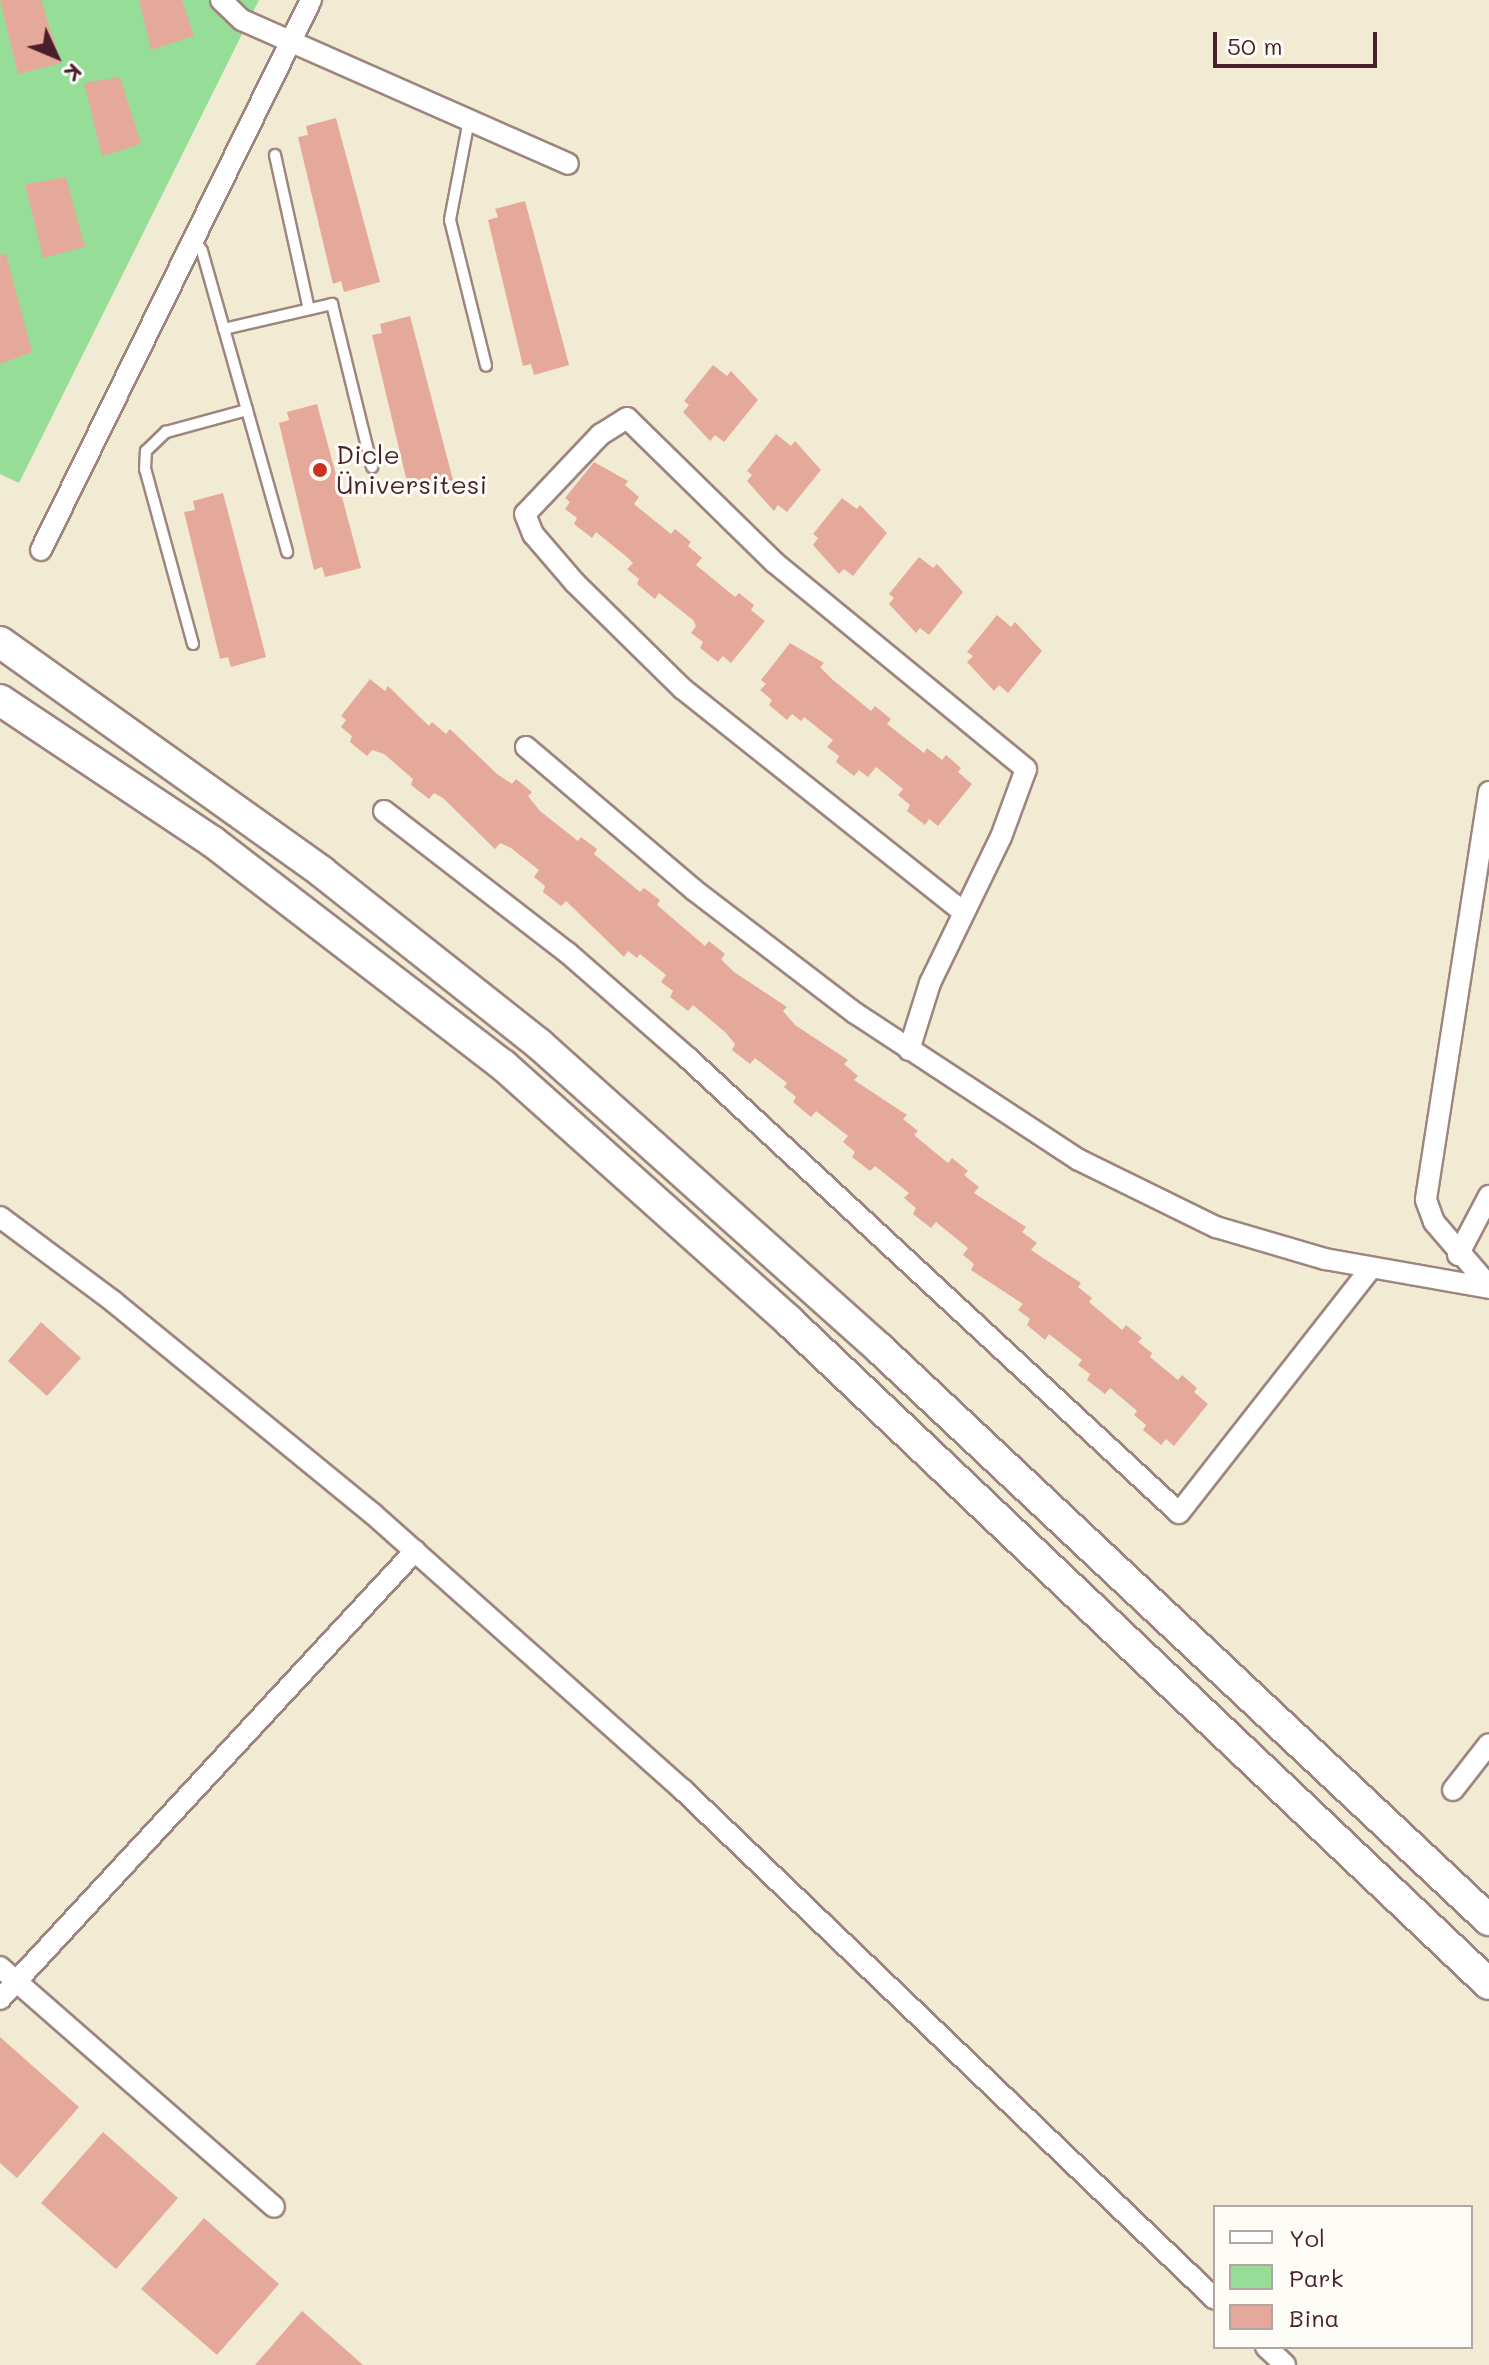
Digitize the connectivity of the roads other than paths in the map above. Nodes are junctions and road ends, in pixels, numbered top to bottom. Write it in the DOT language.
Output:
graph roads {
  1 [pos="221,0"];
  2 [pos="311,0"];
  3 [pos="291,39"];
  4 [pos="469,120"];
  5 [pos="275,155"];
  6 [pos="568,164"];
  7 [pos="194,239"];
  8 [pos="309,309"];
  9 [pos="224,329"];
  10 [pos="486,366"];
  11 [pos="247,410"];
  12 [pos="372,467"];
  13 [pos="41,550"];
  14 [pos="287,552"];
  15 [pos="0,642"];
  16 [pos="193,644"];
  17 [pos="0,700"];
  18 [pos="526,747"];
  19 [pos="1489,792"];
  20 [pos="384,811"];
  21 [pos="963,912"];
  22 [pos="909,1050"];
  23 [pos="1489,1196"];
  24 [pos="0,1217"];
  25 [pos="1458,1255"];
  26 [pos="1371,1268"];
  27 [pos="1489,1287"];
  28 [pos="415,1551"];
  29 [pos="1489,1744"];
  30 [pos="1453,1790"];
  31 [pos="1489,1920"];
  32 [pos="0,1967"];
  33 [pos="16,1982"];
  34 [pos="1489,1984"];
  35 [pos="0,1999"];
  36 [pos="274,2207"];
  37 [pos="1213,2297"];
  38 [pos="1268,2349"];
  39 [pos="1285,2365"];
  1 -- 3 [label="street"];
  2 -- 3 [label="street"];
  3 -- 4 [label="street"];
  3 -- 7 [label="street"];
  4 -- 6 [label="street"];
  4 -- 10 [label="lane"];
  5 -- 8 [label="lane"];
  7 -- 9 [label="lane"];
  7 -- 13 [label="street"];
  8 -- 9 [label="lane"];
  8 -- 12 [label="lane"];
  9 -- 11 [label="lane"];
  11 -- 14 [label="lane"];
  11 -- 16 [label="lane"];
  15 -- 31 [label="street"];
  17 -- 34 [label="street"];
  18 -- 22 [label="street"];
  19 -- 25 [label="street"];
  20 -- 26 [label="street"];
  21 -- 21 [label="street"];
  21 -- 22 [label="street"];
  22 -- 26 [label="street"];
  23 -- 25 [label="street"];
  24 -- 28 [label="street"];
  25 -- 27 [label="street"];
  26 -- 27 [label="street"];
  28 -- 33 [label="street"];
  28 -- 37 [label="street"];
  29 -- 30 [label="street"];
  32 -- 33 [label="street"];
  33 -- 35 [label="street"];
  33 -- 36 [label="street"];
  38 -- 39 [label="street"];
}
